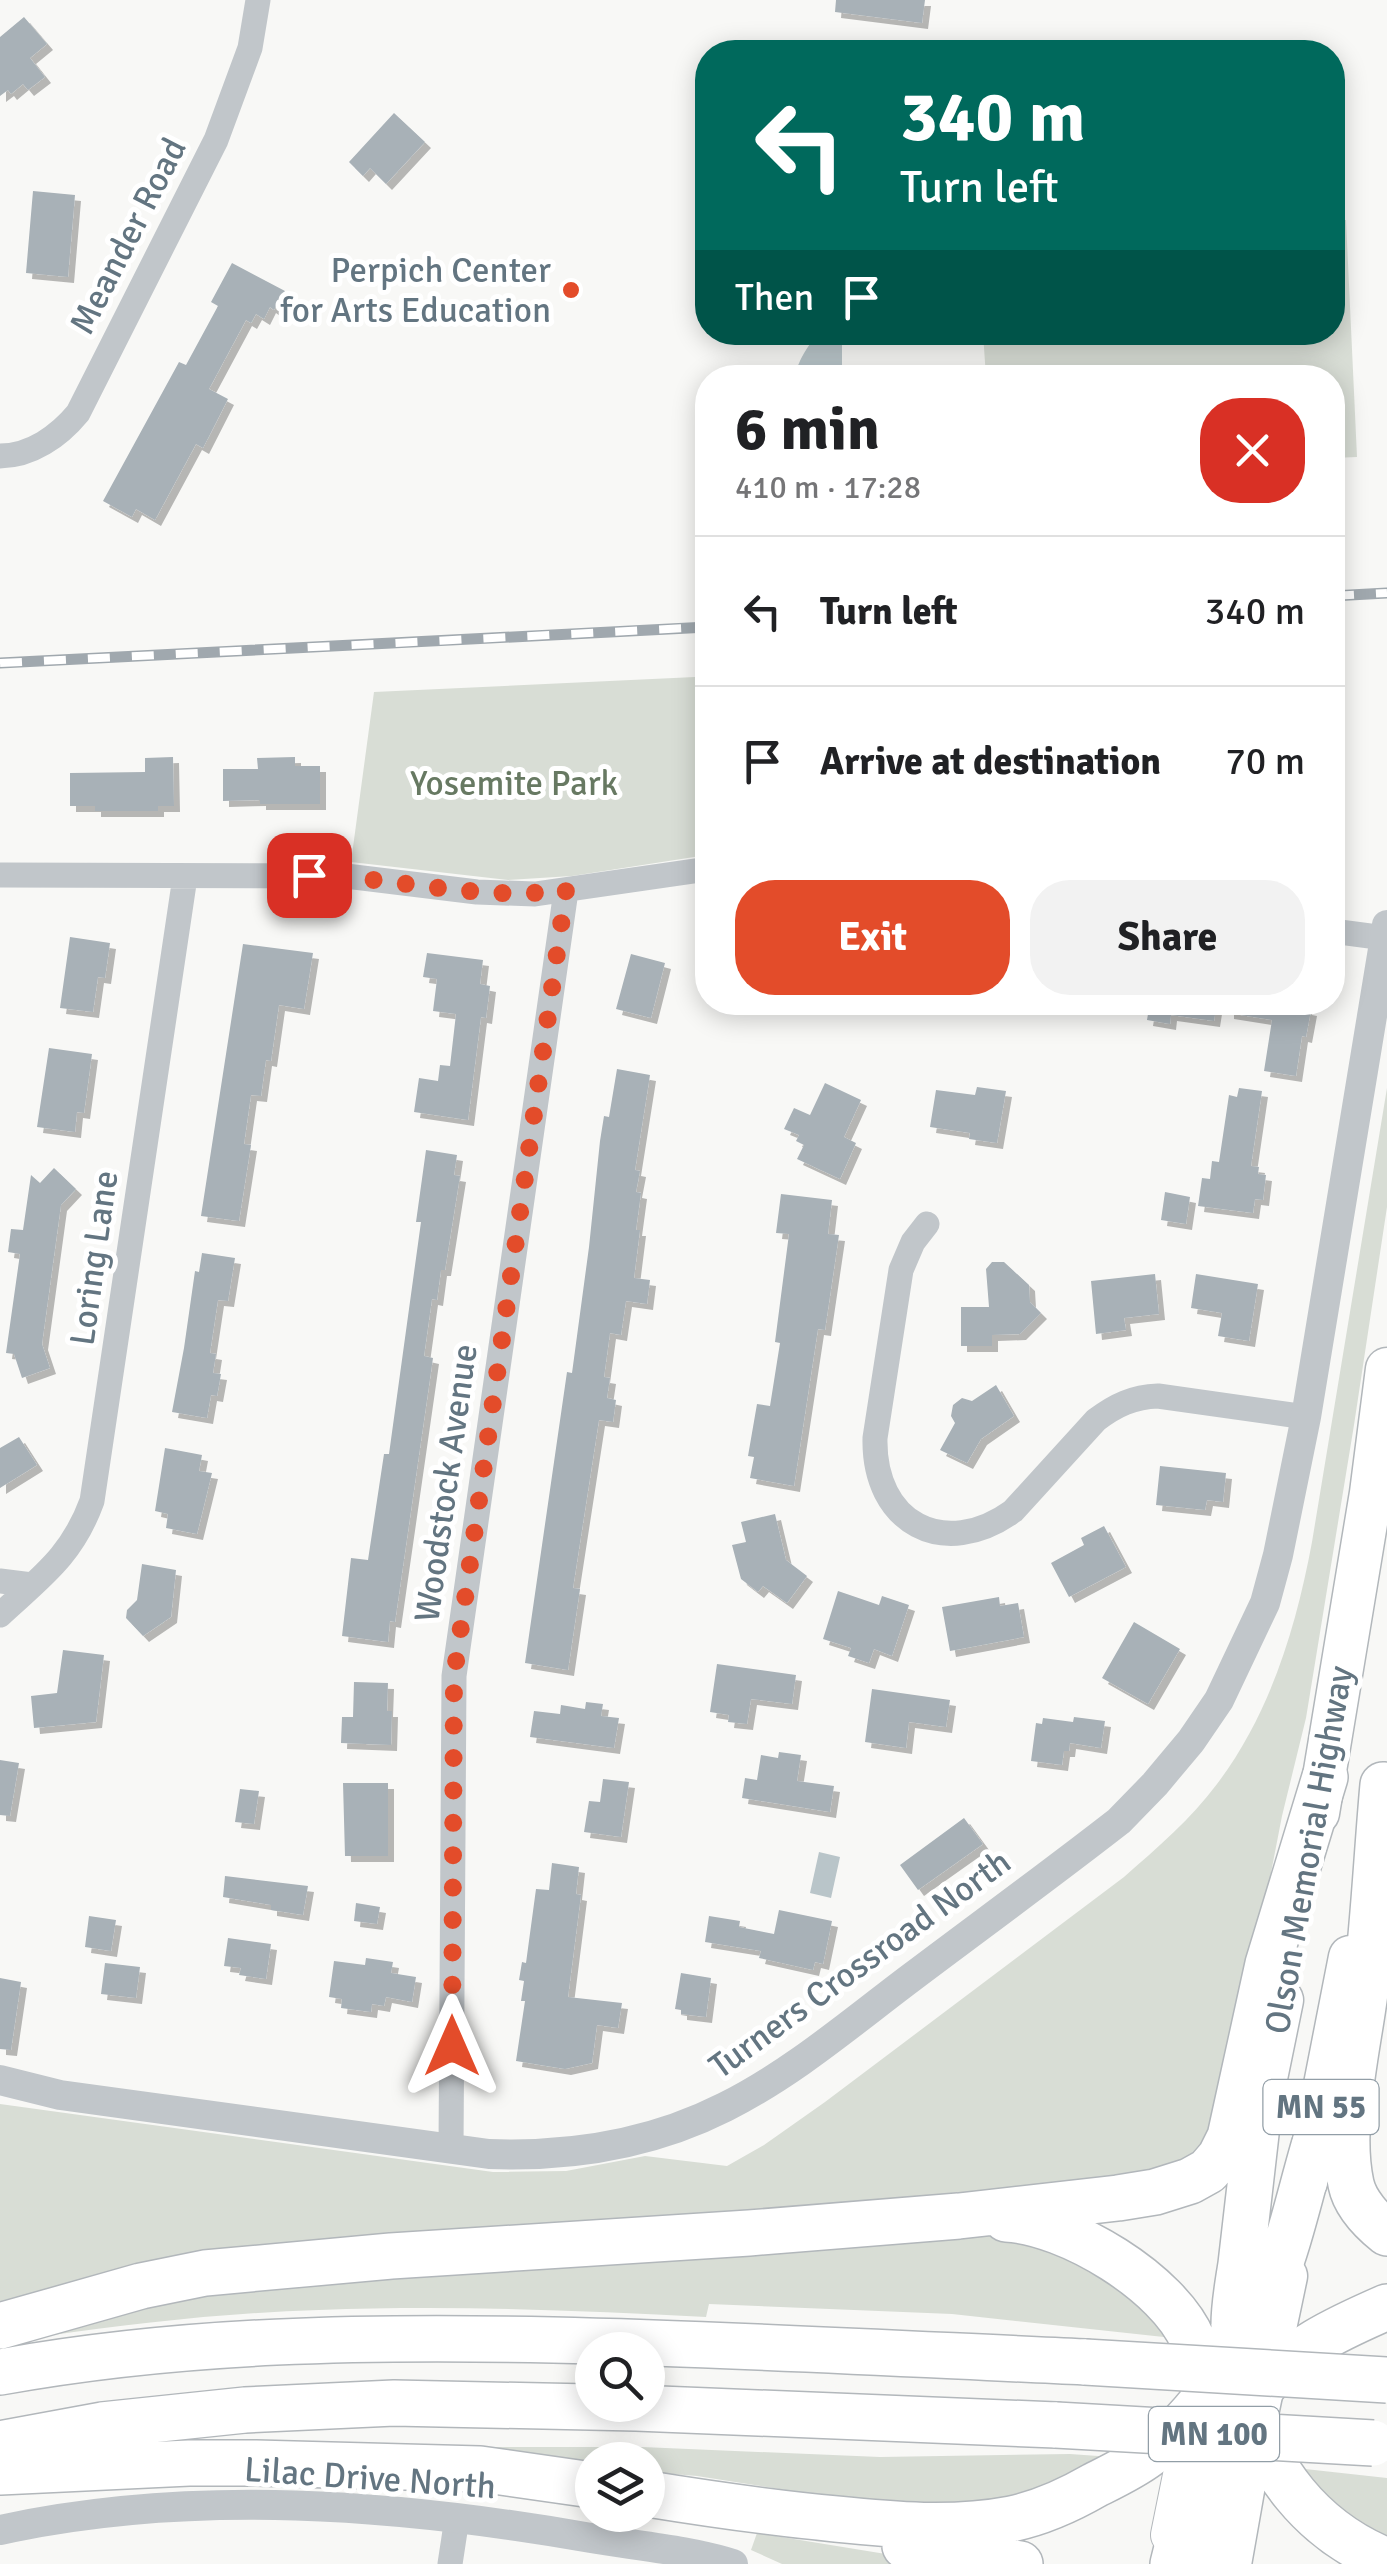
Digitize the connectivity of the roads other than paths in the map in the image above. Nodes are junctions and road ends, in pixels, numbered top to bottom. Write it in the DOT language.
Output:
graph roads {
  1 [pos="258,0"];
  2 [pos="0,456"];
  3 [pos="695,871"];
  4 [pos="0,874"];
  5 [pos="185,876"];
  6 [pos="566,890"];
  7 [pos="1345,931"];
  8 [pos="1386,932"];
  9 [pos="927,1224"];
  10 [pos="1387,1369"];
  11 [pos="1306,1418"];
  12 [pos="0,1581"];
  13 [pos="32,1586"];
  14 [pos="0,1615"];
  15 [pos="1385,1772"];
  16 [pos="1326,1778"];
  17 [pos="0,2080"];
  18 [pos="0,2093"];
  19 [pos="60,2095"];
  20 [pos="1256,2134"];
  21 [pos="1314,2146"];
  22 [pos="451,2149"];
  23 [pos="959,2216"];
  24 [pos="1387,2233"];
  25 [pos="1387,2307"];
  26 [pos="0,2326"];
  27 [pos="0,2372"];
  28 [pos="1387,2380"];
  29 [pos="1229,2395"];
  30 [pos="0,2444"];
  31 [pos="1380,2444"];
  32 [pos="0,2472"];
  33 [pos="1210,2476"];
  34 [pos="575,2482"];
  35 [pos="665,2497"];
  36 [pos="762,2512"];
  37 [pos="457,2518"];
  38 [pos="0,2530"];
  39 [pos="1387,2561"];
  40 [pos="450,2564"];
  41 [pos="733,2564"];
  42 [pos="1020,2564"];
  43 [pos="1165,2564"];
  44 [pos="1173,2564"];
  45 [pos="1209,2564"];
  46 [pos="1230,2564"];
  1 -- 2 [label="street, Meander Road"];
  3 -- 6 [label="street"];
  4 -- 5 [label="street"];
  5 -- 6 [label="street"];
  5 -- 13 [label="street, Loring Lane"];
  6 -- 22 [label="street, Woodstock Avenue"];
  7 -- 8 [label="street"];
  8 -- 11 [label="street, Turners Crossroad North"];
  9 -- 11 [label="street"];
  10 -- 16 [label="highway, Olson Memorial Highway / MN 55"];
  11 -- 22 [label="street, Turners Crossroad North"];
  12 -- 13 [label="street"];
  13 -- 14 [label="street, Loring Lane"];
  15 -- 21 [label="highway, Olson Memorial Highway / MN 55"];
  15 -- 24 [label="highway"];
  16 -- 20 [label="highway, Olson Memorial Highway / MN 55"];
  16 -- 23 [label="highway"];
  17 -- 19 [label="street, Turners Crossroad North"];
  18 -- 19 [label="street, Turners Crossroad North"];
  19 -- 22 [label="street, Turners Crossroad North"];
  20 -- 29 [label="highway"];
  21 -- 29 [label="highway"];
  23 -- 26 [label="highway"];
  23 -- 29 [label="highway"];
  25 -- 29 [label="highway"];
  27 -- 28 [label="highway, MN 100, bridge"];
  29 -- 33 [label="highway"];
  29 -- 36 [label="highway"];
  29 -- 39 [label="highway"];
  29 -- 43 [label="main road"];
  29 -- 46 [label="highway"];
  30 -- 31 [label="highway, MN 100, bridge"];
  32 -- 34 [label="highway"];
  33 -- 44 [label="highway"];
  33 -- 45 [label="highway"];
  35 -- 36 [label="highway"];
  36 -- 42 [label="highway"];
  37 -- 38 [label="street, Lilac Drive North"];
  37 -- 40 [label="street"];
  37 -- 41 [label="street, Lilac Drive North"];
}
